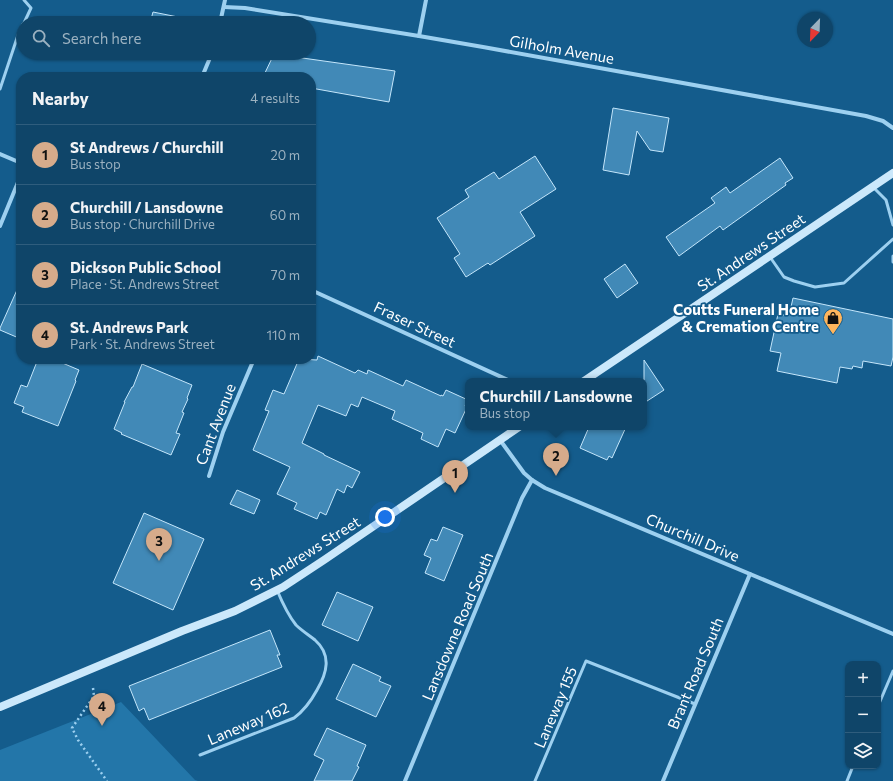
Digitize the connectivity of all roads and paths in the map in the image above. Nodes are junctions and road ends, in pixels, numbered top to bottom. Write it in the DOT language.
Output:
graph roads {
  1 [pos="24,0"];
  2 [pos="225,0"];
  3 [pos="426,0"];
  4 [pos="224,7"];
  5 [pos="27,16"];
  6 [pos="222,16"];
  7 [pos="295,16"];
  8 [pos="316,19"];
  9 [pos="419,36"];
  10 [pos="16,41"];
  11 [pos="209,60"];
  12 [pos="204,72"];
  13 [pos="0,89"];
  14 [pos="893,128"];
  15 [pos="0,154"];
  16 [pos="16,161"];
  17 [pos="893,173"];
  18 [pos="16,187"];
  19 [pos="873,187"];
  20 [pos="893,225"];
  21 [pos="0,226"];
  22 [pos="893,239"];
  23 [pos="770,256"];
  24 [pos="893,256"];
  25 [pos="893,262"];
  26 [pos="316,292"];
  27 [pos="252,364"];
  28 [pos="503,378"];
  29 [pos="588,378"];
  30 [pos="515,430"];
  31 [pos="500,440"];
  32 [pos="209,476"];
  33 [pos="532,480"];
  34 [pos="750,574"];
  35 [pos="277,590"];
  36 [pos="893,634"];
  37 [pos="893,670"];
  38 [pos="93,688"];
  39 [pos="881,699"];
  40 [pos="695,704"];
  41 [pos="0,707"];
  42 [pos="200,755"];
  43 [pos="852,769"];
  44 [pos="107,781"];
  45 [pos="405,781"];
  46 [pos="535,781"];
  47 [pos="663,781"];
  48 [pos="847,781"];
  1 -- 5 [label="lane"];
  2 -- 4 [label="street"];
  3 -- 9 [label="street"];
  4 -- 6 [label="street"];
  4 -- 7 [label="street, Gilholm Avenue"];
  8 -- 9 [label="street, Gilholm Avenue"];
  9 -- 14 [label="street, Gilholm Avenue"];
  10 -- 13 [label="lane"];
  11 -- 12 [label="street"];
  15 -- 16 [label="street"];
  17 -- 19 [label="main road, St. Andrews Street"];
  18 -- 21 [label="street"];
  19 -- 20 [label="lane"];
  19 -- 23 [label="main road, St. Andrews Street"];
  22 -- 23 [label="lane"];
  23 -- 29 [label="main road, St. Andrews Street"];
  24 -- 25 [label="lane"];
  26 -- 28 [label="street, Fraser Street"];
  27 -- 32 [label="street, Cant Avenue"];
  30 -- 31 [label="main road, St. Andrews Street"];
  31 -- 33 [label="street, Churchill Drive"];
  31 -- 35 [label="main road, St. Andrews Street"];
  33 -- 34 [label="street, Churchill Drive"];
  33 -- 45 [label="street, Lansdowne Road South"];
  34 -- 36 [label="street, Churchill Drive"];
  34 -- 40 [label="street, Brant Road South"];
  35 -- 41 [label="main road, St. Andrews Street"];
  35 -- 42 [label="lane, Laneway 162"];
  37 -- 39 [label="lane"];
  38 -- 44 [label="path"];
  40 -- 46 [label="lane, Laneway 155"];
  40 -- 47 [label="street, Brant Road South"];
  43 -- 48 [label="lane"];
}
